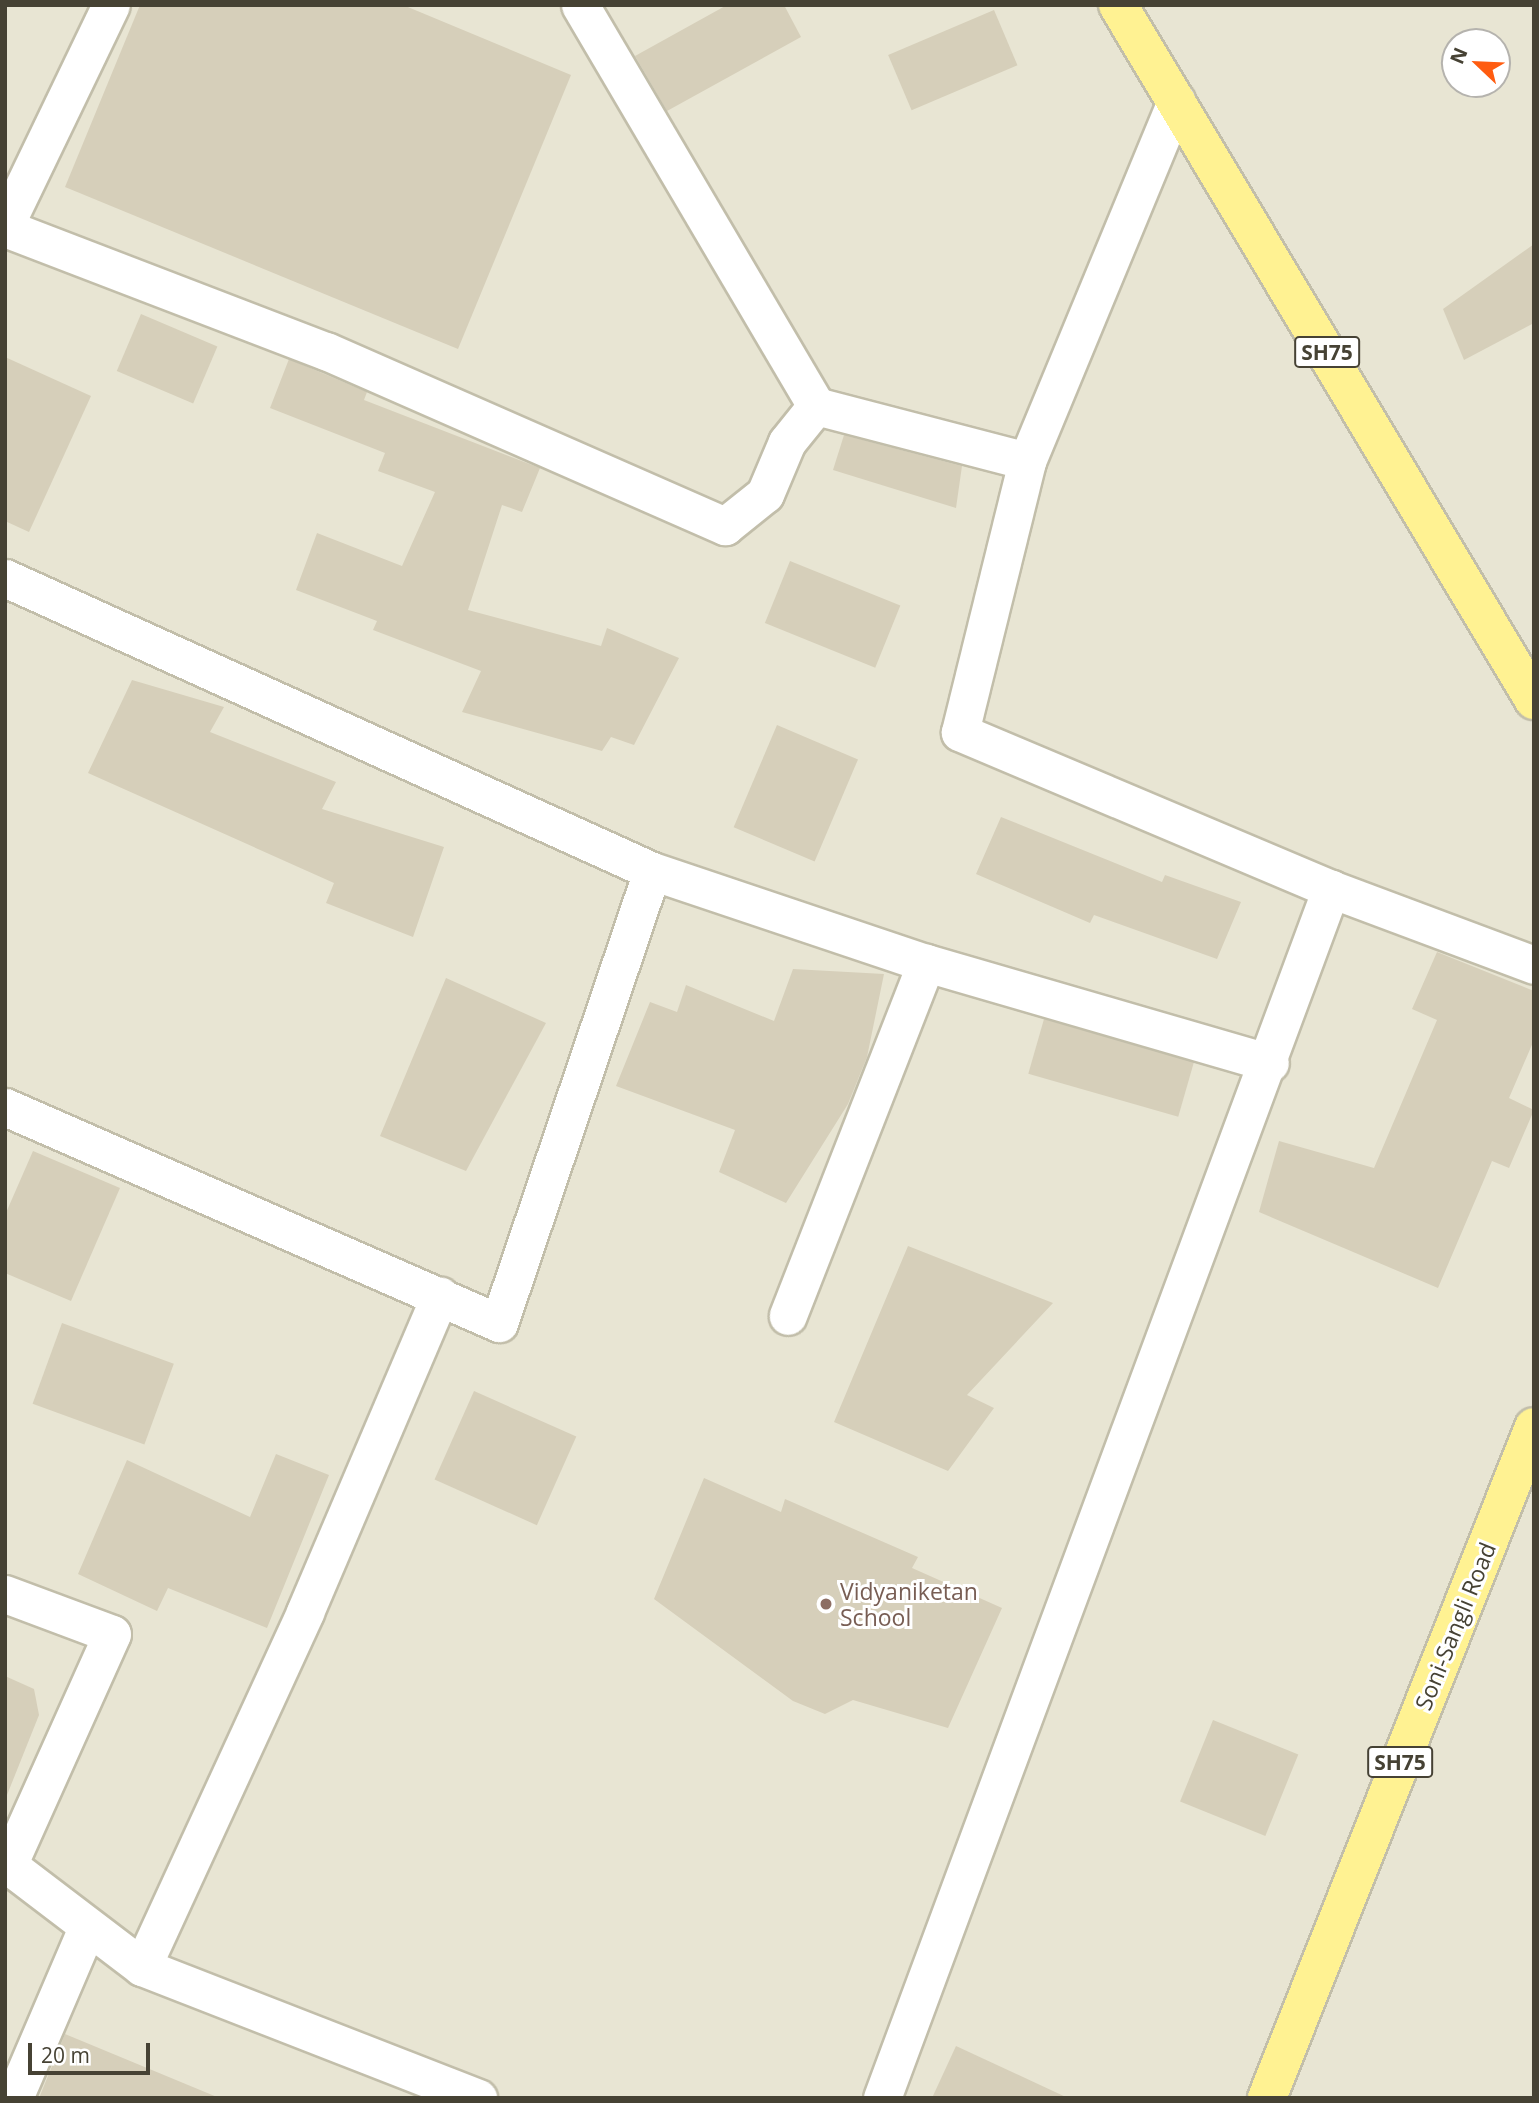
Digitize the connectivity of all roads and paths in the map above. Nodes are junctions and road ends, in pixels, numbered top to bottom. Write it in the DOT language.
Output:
graph roads {
  1 [pos="111,5"];
  2 [pos="580,5"];
  3 [pos="1118,5"];
  4 [pos="1176,101"];
  5 [pos="5,226"];
  6 [pos="816,406"];
  7 [pos="1027,461"];
  8 [pos="5,578"];
  9 [pos="1534,700"];
  10 [pos="652,871"];
  11 [pos="1331,889"];
  12 [pos="926,963"];
  13 [pos="1534,965"];
  14 [pos="1270,1063"];
  15 [pos="5,1107"];
  16 [pos="440,1296"];
  17 [pos="788,1316"];
  18 [pos="1534,1427"];
  19 [pos="5,1594"];
  20 [pos="86,1930"];
  21 [pos="142,1967"];
  22 [pos="14,2098"];
  23 [pos="478,2098"];
  24 [pos="882,2098"];
  25 [pos="1266,2098"];
  1 -- 5 [label="street"];
  2 -- 6 [label="street"];
  3 -- 4 [label="main road, SH75"];
  4 -- 7 [label="street"];
  4 -- 9 [label="main road, SH75"];
  5 -- 6 [label="street"];
  6 -- 7 [label="street"];
  7 -- 11 [label="street"];
  8 -- 10 [label="street"];
  10 -- 12 [label="street"];
  10 -- 16 [label="street"];
  11 -- 13 [label="street"];
  11 -- 14 [label="street"];
  12 -- 14 [label="street"];
  12 -- 17 [label="street"];
  14 -- 24 [label="street"];
  15 -- 16 [label="street"];
  16 -- 21 [label="street"];
  18 -- 25 [label="main road, Soni-Sangli Road / SH75"];
  19 -- 20 [label="street"];
  20 -- 21 [label="street"];
  20 -- 22 [label="street"];
  21 -- 23 [label="street"];
}
